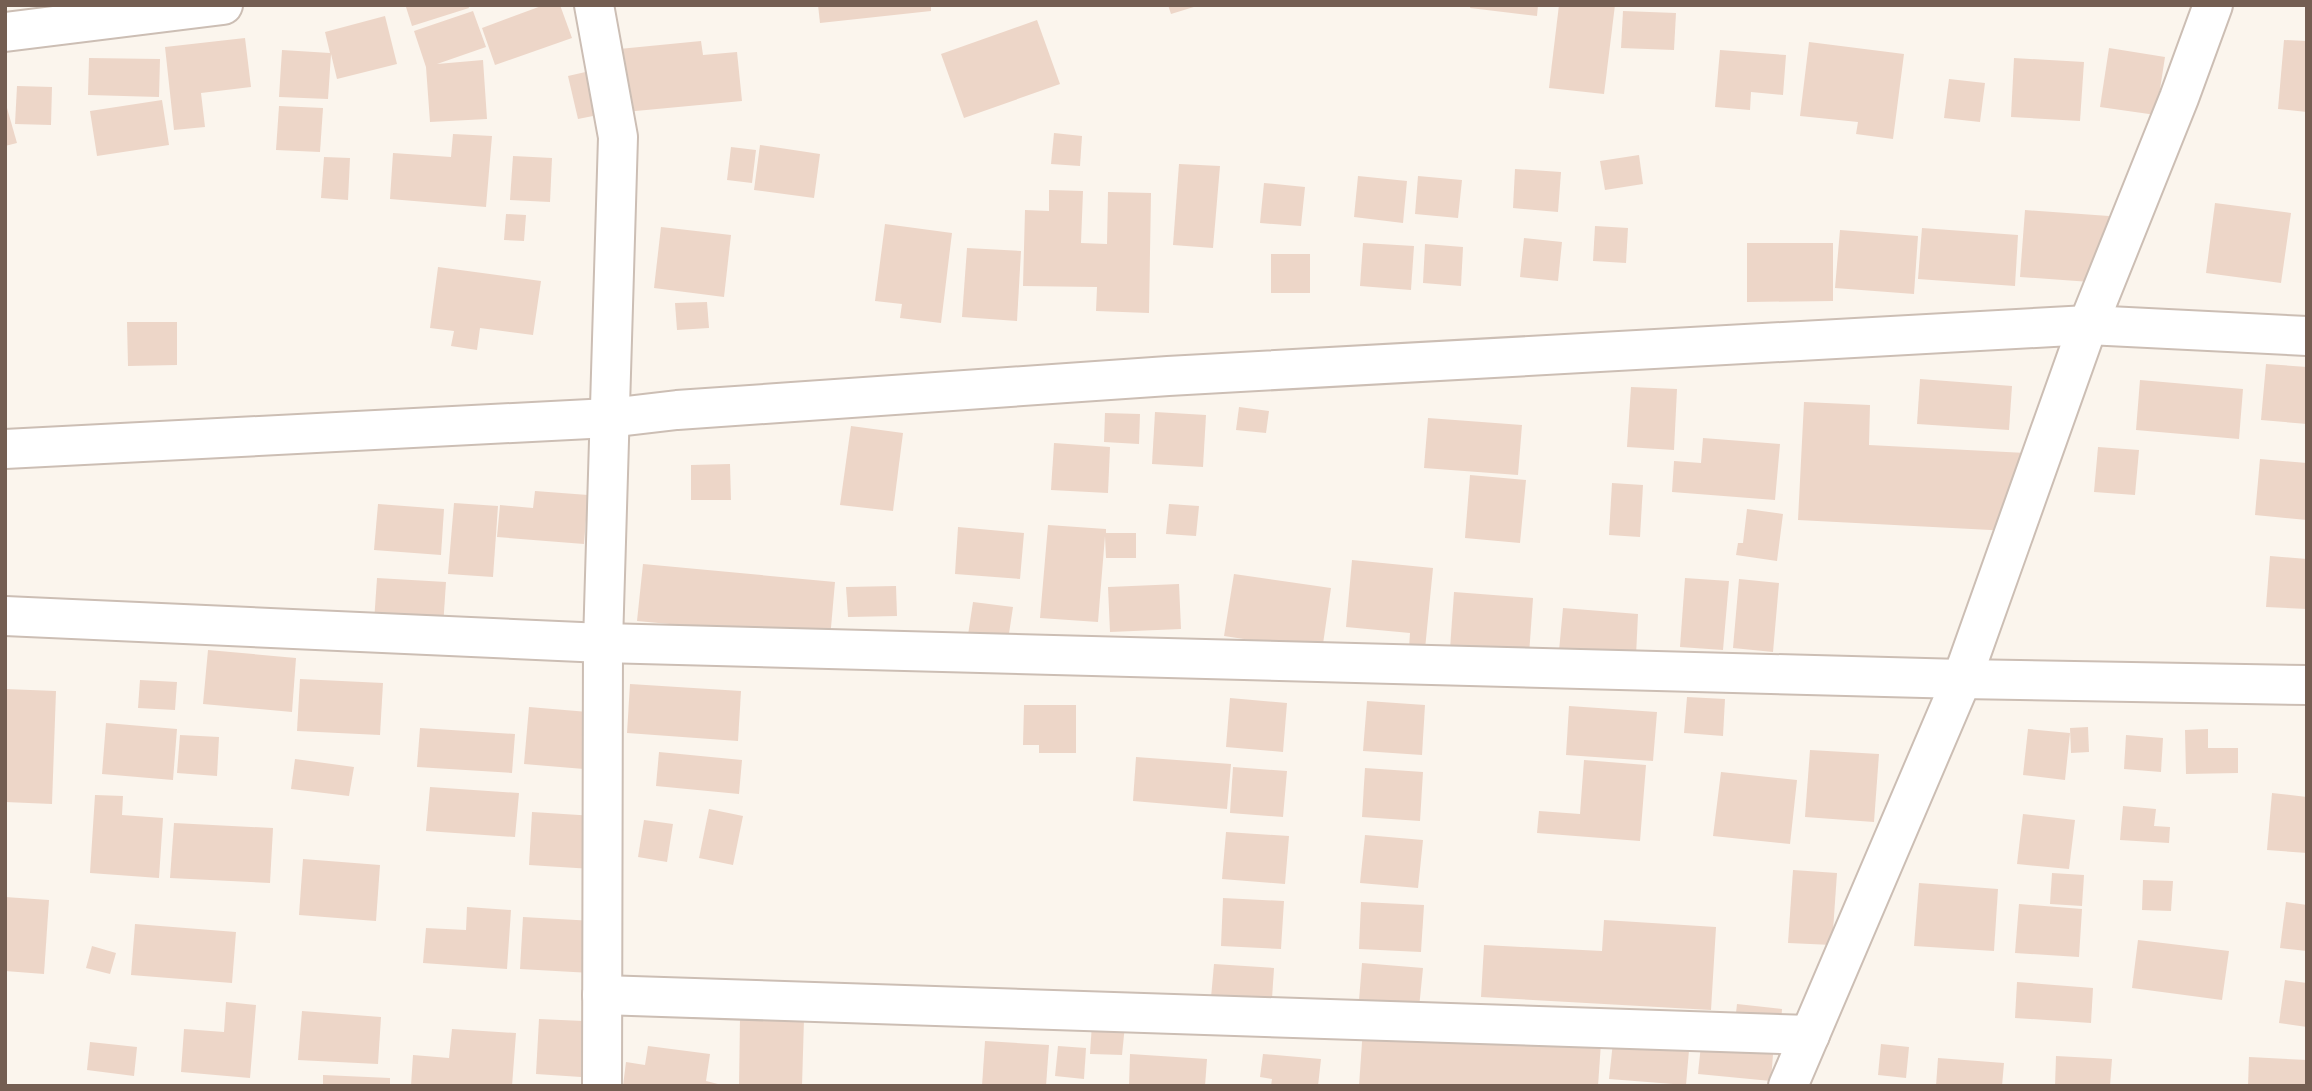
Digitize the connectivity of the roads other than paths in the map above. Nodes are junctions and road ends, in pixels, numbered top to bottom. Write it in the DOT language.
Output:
graph roads {
  1 [pos="223,5"];
  2 [pos="594,5"];
  3 [pos="2213,5"];
  4 [pos="5,32"];
  5 [pos="2088,325"];
  6 [pos="2307,336"];
  7 [pos="609,418"];
  8 [pos="5,449"];
  9 [pos="5,616"];
  10 [pos="603,643"];
  11 [pos="1962,679"];
  12 [pos="2307,685"];
  13 [pos="602,995"];
  14 [pos="1810,1035"];
  15 [pos="602,1086"];
  16 [pos="1788,1086"];
  1 -- 4 [label="street"];
  2 -- 7 [label="street"];
  3 -- 5 [label="street"];
  5 -- 6 [label="street"];
  5 -- 7 [label="street"];
  5 -- 11 [label="street"];
  7 -- 8 [label="street"];
  7 -- 10 [label="street"];
  9 -- 10 [label="street"];
  10 -- 11 [label="street"];
  10 -- 13 [label="street"];
  11 -- 12 [label="street"];
  11 -- 14 [label="street"];
  13 -- 14 [label="street"];
  13 -- 15 [label="street"];
  14 -- 16 [label="street"];
}
